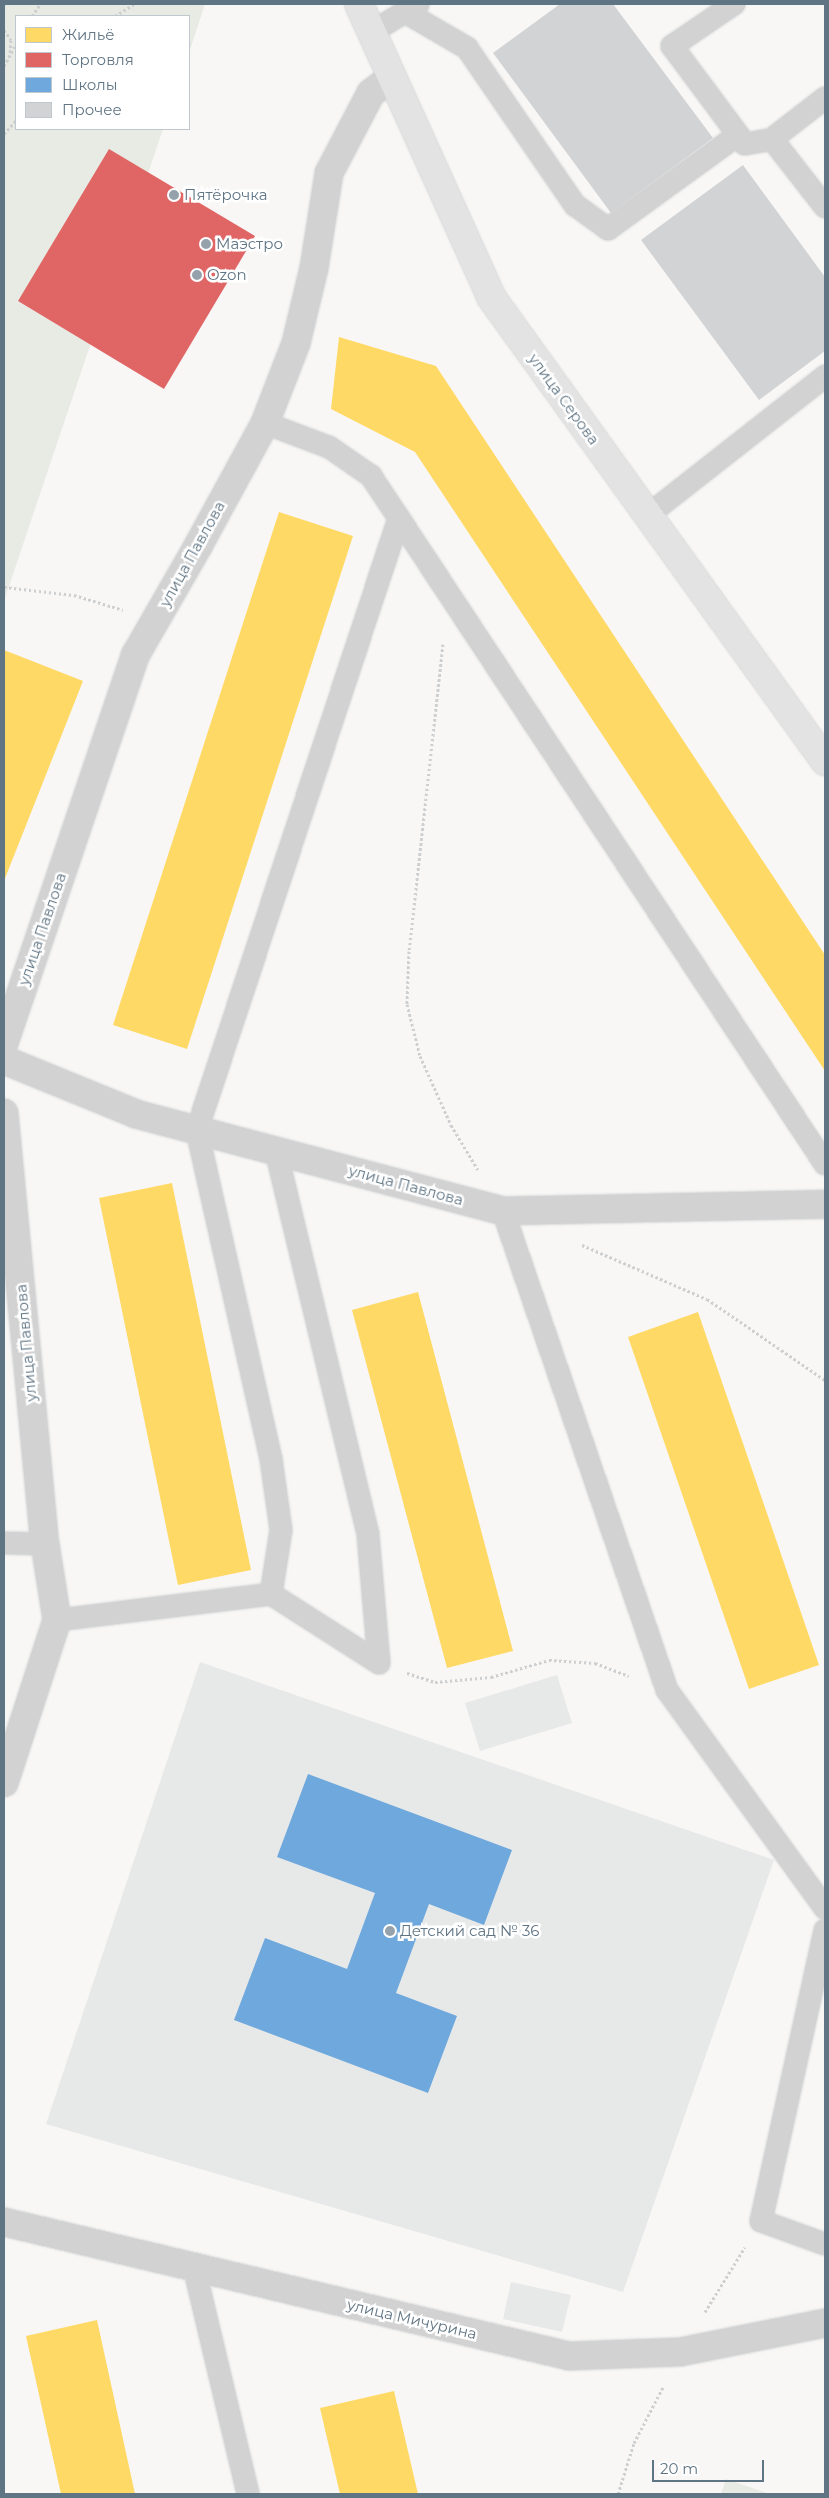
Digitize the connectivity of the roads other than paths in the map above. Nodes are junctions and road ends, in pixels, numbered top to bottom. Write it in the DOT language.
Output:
graph roads {
  1 [pos="359,4"];
  2 [pos="734,4"];
  3 [pos="412,8"];
  4 [pos="372,32"];
  5 [pos="391,78"];
  6 [pos="825,98"];
  7 [pos="738,135"];
  8 [pos="772,139"];
  9 [pos="825,207"];
  10 [pos="825,376"];
  11 [pos="265,423"];
  12 [pos="648,515"];
  13 [pos="399,518"];
  14 [pos="825,761"];
  15 [pos="4,1043"];
  16 [pos="4,1060"];
  17 [pos="4,1113"];
  18 [pos="197,1130"];
  19 [pos="276,1151"];
  20 [pos="825,1164"];
  21 [pos="825,1204"];
  22 [pos="503,1210"];
  23 [pos="4,1543"];
  24 [pos="45,1544"];
  25 [pos="271,1594"];
  26 [pos="57,1620"];
  27 [pos="4,1783"];
  28 [pos="825,1908"];
  29 [pos="825,1930"];
  30 [pos="4,2222"];
  31 [pos="825,2244"];
  32 [pos="194,2266"];
  33 [pos="825,2323"];
  34 [pos="248,2494"];
  1 -- 4 [label="main road, улица Серова"];
  2 -- 7 [label="lane"];
  3 -- 4 [label="lane"];
  3 -- 7 [label="lane"];
  4 -- 5 [label="main road, улица Серова"];
  5 -- 11 [label="street, улица Павлова"];
  5 -- 12 [label="main road, улица Серова"];
  6 -- 8 [label="lane"];
  7 -- 8 [label="lane"];
  8 -- 9 [label="lane"];
  10 -- 12 [label="lane"];
  11 -- 13 [label="lane"];
  11 -- 15 [label="street, улица Павлова"];
  12 -- 14 [label="main road, улица Серова"];
  13 -- 18 [label="lane"];
  13 -- 20 [label="lane"];
  16 -- 18 [label="street, улица Павлова"];
  17 -- 24 [label="street, улица Павлова"];
  18 -- 19 [label="street, улица Павлова"];
  18 -- 25 [label="lane"];
  19 -- 22 [label="street, улица Павлова"];
  19 -- 25 [label="lane"];
  21 -- 22 [label="street, улица Павлова"];
  22 -- 28 [label="lane"];
  23 -- 24 [label="lane"];
  24 -- 26 [label="street"];
  25 -- 26 [label="lane"];
  26 -- 27 [label="street"];
  29 -- 31 [label="lane"];
  30 -- 32 [label="street, улица Мичурина"];
  32 -- 33 [label="street, улица Мичурина"];
  32 -- 34 [label="lane"];
}
